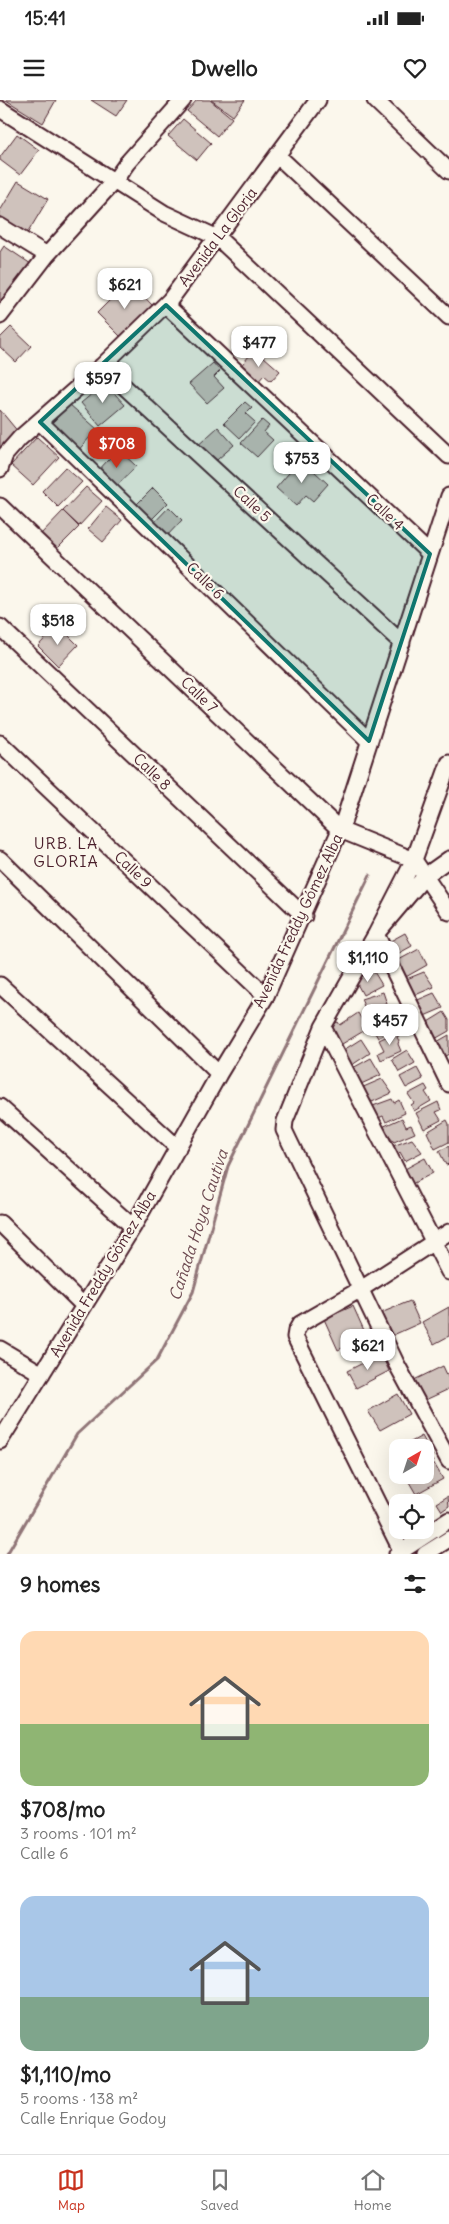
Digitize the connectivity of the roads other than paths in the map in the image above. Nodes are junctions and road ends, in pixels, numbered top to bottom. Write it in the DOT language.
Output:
graph roads {
  1 [pos="183,100"];
  2 [pos="318,100"];
  3 [pos="375,100"];
  4 [pos="0,109"];
  5 [pos="278,156"];
  6 [pos="449,171"];
  7 [pos="115,180"];
  8 [pos="0,226"];
  9 [pos="218,238"];
  10 [pos="47,255"];
  11 [pos="166,305"];
  12 [pos="0,316"];
  13 [pos="449,317"];
  14 [pos="102,366"];
  15 [pos="40,422"];
  16 [pos="449,456"];
  17 [pos="0,469"];
  18 [pos="449,496"];
  19 [pos="0,506"];
  20 [pos="430,554"];
  21 [pos="0,627"];
  22 [pos="402,643"];
  23 [pos="369,741"];
  24 [pos="0,743"];
  25 [pos="449,763"];
  26 [pos="340,830"];
  27 [pos="0,859"];
  28 [pos="449,859"];
  29 [pos="414,860"];
  30 [pos="425,876"];
  31 [pos="449,912"];
  32 [pos="304,916"];
  33 [pos="376,934"];
  34 [pos="0,985"];
  35 [pos="266,996"];
  36 [pos="322,1027"];
  37 [pos="219,1074"];
  38 [pos="449,1084"];
  39 [pos="0,1107"];
  40 [pos="178,1148"];
  41 [pos="0,1223"];
  42 [pos="133,1226"];
  43 [pos="449,1232"];
  44 [pos="434,1242"];
  45 [pos="449,1272"];
  46 [pos="361,1289"];
  47 [pos="84,1306"];
  48 [pos="0,1349"];
  49 [pos="42,1374"];
  50 [pos="0,1440"];
  51 [pos="449,1461"];
  52 [pos="449,1520"];
  53 [pos="449,1538"];
  54 [pos="401,1553"];
  55 [pos="426,1554"];
  1 -- 7 [label="street"];
  2 -- 5 [label="street, Avenida La Gloria"];
  3 -- 6 [label="street"];
  4 -- 7 [label="street"];
  5 -- 9 [label="street, Avenida La Gloria"];
  5 -- 13 [label="street"];
  7 -- 9 [label="street"];
  7 -- 10 [label="street"];
  8 -- 10 [label="street"];
  9 -- 11 [label="street, Avenida La Gloria"];
  9 -- 16 [label="street"];
  10 -- 12 [label="street"];
  11 -- 14 [label="street, Avenida La Gloria"];
  11 -- 20 [label="street, Calle 4"];
  14 -- 15 [label="street, Avenida La Gloria"];
  14 -- 22 [label="street, Calle 5"];
  15 -- 17 [label="street, Avenida La Gloria"];
  15 -- 23 [label="street, Calle 6"];
  18 -- 20 [label="street, Avenida Freddy Gómez Alba"];
  19 -- 26 [label="street, Calle 7"];
  20 -- 22 [label="street, Avenida Freddy Gómez Alba"];
  21 -- 32 [label="street, Calle 8"];
  22 -- 23 [label="street, Avenida Freddy Gómez Alba"];
  23 -- 26 [label="street, Avenida Freddy Gómez Alba"];
  24 -- 35 [label="street, Calle 9"];
  25 -- 29 [label="street"];
  26 -- 29 [label="street, Calle 7"];
  26 -- 32 [label="street, Avenida Freddy Gómez Alba"];
  27 -- 37 [label="street"];
  28 -- 30 [label="street"];
  29 -- 30 [label="street"];
  29 -- 33 [label="street"];
  30 -- 31 [label="street"];
  30 -- 33 [label="street"];
  32 -- 35 [label="street, Avenida Freddy Gómez Alba"];
  33 -- 36 [label="street"];
  33 -- 38 [label="street"];
  34 -- 40 [label="street"];
  35 -- 37 [label="street, Avenida Freddy Gómez Alba"];
  36 -- 44 [label="street"];
  36 -- 46 [label="street"];
  37 -- 40 [label="street, Avenida Freddy Gómez Alba"];
  39 -- 42 [label="street"];
  40 -- 42 [label="street, Avenida Freddy Gómez Alba"];
  41 -- 47 [label="street"];
  42 -- 47 [label="street, Avenida Freddy Gómez Alba"];
  43 -- 44 [label="street"];
  44 -- 45 [label="street"];
  44 -- 46 [label="street"];
  46 -- 51 [label="street"];
  46 -- 54 [label="street"];
  47 -- 49 [label="street, Avenida Freddy Gómez Alba"];
  48 -- 49 [label="street"];
  49 -- 50 [label="street, Avenida Freddy Gómez Alba"];
  52 -- 54 [label="street"];
  53 -- 55 [label="street"];
}
